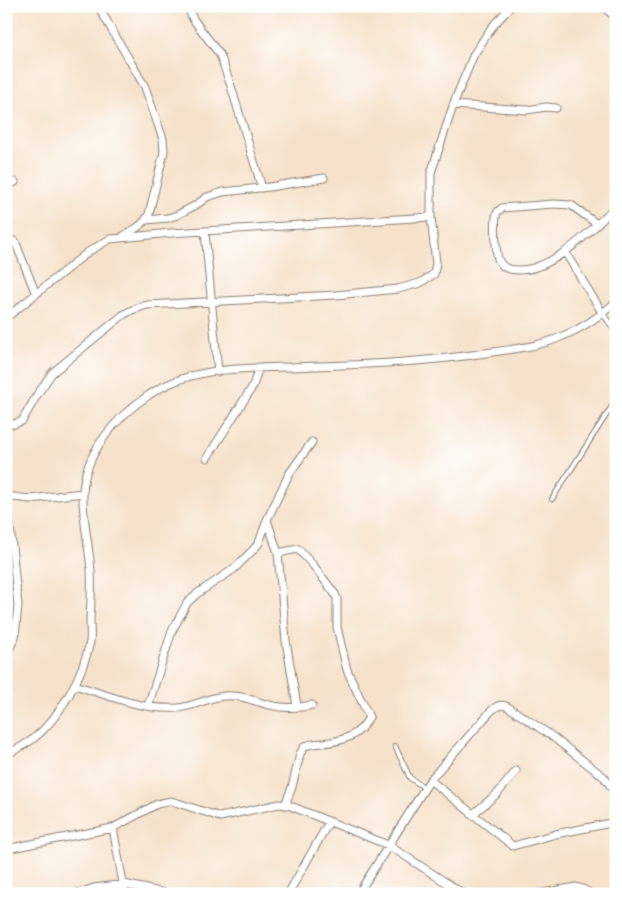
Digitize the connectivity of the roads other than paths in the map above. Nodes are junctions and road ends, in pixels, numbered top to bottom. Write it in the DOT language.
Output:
graph roads {
  1 [pos="98,6"];
  2 [pos="188,6"];
  3 [pos="511,6"];
  4 [pos="603,6"];
  5 [pos="616,18"];
  6 [pos="453,105"];
  7 [pos="556,108"];
  8 [pos="324,178"];
  9 [pos="15,182"];
  10 [pos="6,187"];
  11 [pos="262,188"];
  12 [pos="616,206"];
  13 [pos="431,217"];
  14 [pos="146,220"];
  15 [pos="597,224"];
  16 [pos="205,232"];
  17 [pos="122,237"];
  18 [pos="15,241"];
  19 [pos="565,252"];
  20 [pos="36,294"];
  21 [pos="211,302"];
  22 [pos="616,302"];
  23 [pos="603,314"];
  24 [pos="6,318"];
  25 [pos="616,332"];
  26 [pos="259,367"];
  27 [pos="218,372"];
  28 [pos="616,400"];
  29 [pos="6,423"];
  30 [pos="312,442"];
  31 [pos="206,458"];
  32 [pos="83,493"];
  33 [pos="7,496"];
  34 [pos="552,499"];
  35 [pos="267,520"];
  36 [pos="10,551"];
  37 [pos="278,553"];
  38 [pos="6,655"];
  39 [pos="74,685"];
  40 [pos="312,705"];
  41 [pos="148,706"];
  42 [pos="297,706"];
  43 [pos="395,746"];
  44 [pos="6,755"];
  45 [pos="516,770"];
  46 [pos="430,780"];
  47 [pos="425,788"];
  48 [pos="616,797"];
  49 [pos="285,805"];
  50 [pos="472,815"];
  51 [pos="328,822"];
  52 [pos="616,822"];
  53 [pos="113,828"];
  54 [pos="388,845"];
  55 [pos="6,849"];
  56 [pos="124,884"];
  57 [pos="75,894"];
  58 [pos="125,894"];
  59 [pos="169,894"];
  60 [pos="288,894"];
  61 [pos="358,894"];
  62 [pos="464,894"];
  63 [pos="537,894"];
  64 [pos="591,894"];
  1 -- 14 [label="street"];
  2 -- 11 [label="street"];
  3 -- 6 [label="street"];
  4 -- 5 [label="street"];
  6 -- 7 [label="street"];
  6 -- 13 [label="street"];
  8 -- 11 [label="street"];
  9 -- 10 [label="street"];
  11 -- 14 [label="street"];
  12 -- 15 [label="street"];
  13 -- 16 [label="street"];
  13 -- 21 [label="street"];
  14 -- 17 [label="street"];
  15 -- 19 [label="street"];
  15 -- 19 [label="street"];
  16 -- 17 [label="street"];
  16 -- 21 [label="street"];
  17 -- 20 [label="street"];
  18 -- 20 [label="street"];
  19 -- 23 [label="street"];
  20 -- 24 [label="street"];
  21 -- 27 [label="street"];
  21 -- 29 [label="street"];
  22 -- 23 [label="street"];
  23 -- 25 [label="lane"];
  23 -- 26 [label="street"];
  26 -- 27 [label="street"];
  26 -- 31 [label="street"];
  27 -- 32 [label="street"];
  28 -- 34 [label="lane"];
  30 -- 35 [label="street"];
  32 -- 33 [label="street"];
  32 -- 39 [label="street"];
  33 -- 36 [label="street"];
  35 -- 37 [label="street"];
  35 -- 41 [label="street"];
  36 -- 38 [label="street"];
  37 -- 42 [label="street"];
  37 -- 49 [label="street"];
  39 -- 41 [label="street"];
  39 -- 44 [label="street"];
  40 -- 42 [label="street"];
  41 -- 42 [label="street"];
  43 -- 47 [label="lane"];
  45 -- 50 [label="street"];
  46 -- 47 [label="street"];
  46 -- 48 [label="street"];
  46 -- 50 [label="street"];
  47 -- 54 [label="street"];
  49 -- 51 [label="street"];
  49 -- 53 [label="street"];
  50 -- 52 [label="street"];
  51 -- 54 [label="street"];
  51 -- 60 [label="street"];
  53 -- 55 [label="street"];
  53 -- 56 [label="street"];
  54 -- 61 [label="street"];
  54 -- 62 [label="street"];
  56 -- 57 [label="street"];
  56 -- 58 [label="street"];
  56 -- 59 [label="street"];
  63 -- 64 [label="street"];
}
